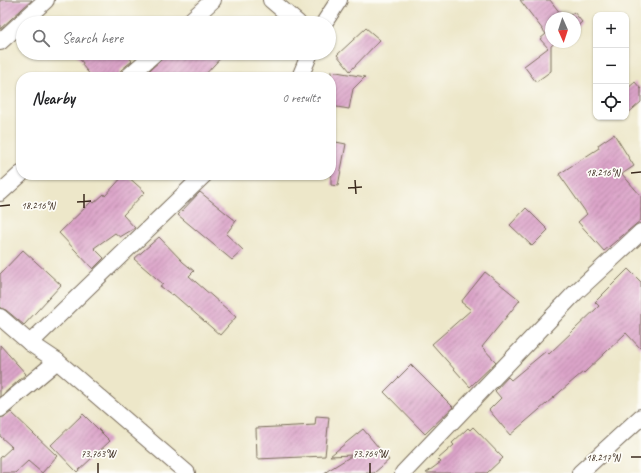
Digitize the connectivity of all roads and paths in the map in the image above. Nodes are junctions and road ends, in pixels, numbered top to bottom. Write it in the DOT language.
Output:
graph roads {
  1 [pos="46,0"];
  2 [pos="213,0"];
  3 [pos="271,0"];
  4 [pos="339,0"];
  5 [pos="28,16"];
  6 [pos="196,16"];
  7 [pos="290,16"];
  8 [pos="329,16"];
  9 [pos="16,27"];
  10 [pos="0,42"];
  11 [pos="147,60"];
  12 [pos="307,60"];
  13 [pos="134,72"];
  14 [pos="302,72"];
  15 [pos="16,179"];
  16 [pos="199,180"];
  17 [pos="0,193"];
  18 [pos="641,232"];
  19 [pos="0,317"];
  20 [pos="30,343"];
  21 [pos="57,361"];
  22 [pos="0,409"];
  23 [pos="641,417"];
  24 [pos="187,473"];
  25 [pos="404,473"];
  26 [pos="580,473"];
  1 -- 5 [label="street"];
  2 -- 6 [label="street"];
  3 -- 7 [label="street"];
  4 -- 8 [label="street"];
  9 -- 10 [label="street"];
  11 -- 13 [label="street"];
  12 -- 14 [label="street"];
  15 -- 17 [label="street"];
  16 -- 20 [label="street"];
  18 -- 25 [label="street"];
  19 -- 20 [label="street"];
  20 -- 21 [label="street"];
  21 -- 22 [label="street"];
  21 -- 24 [label="street"];
  23 -- 26 [label="street"];
}
